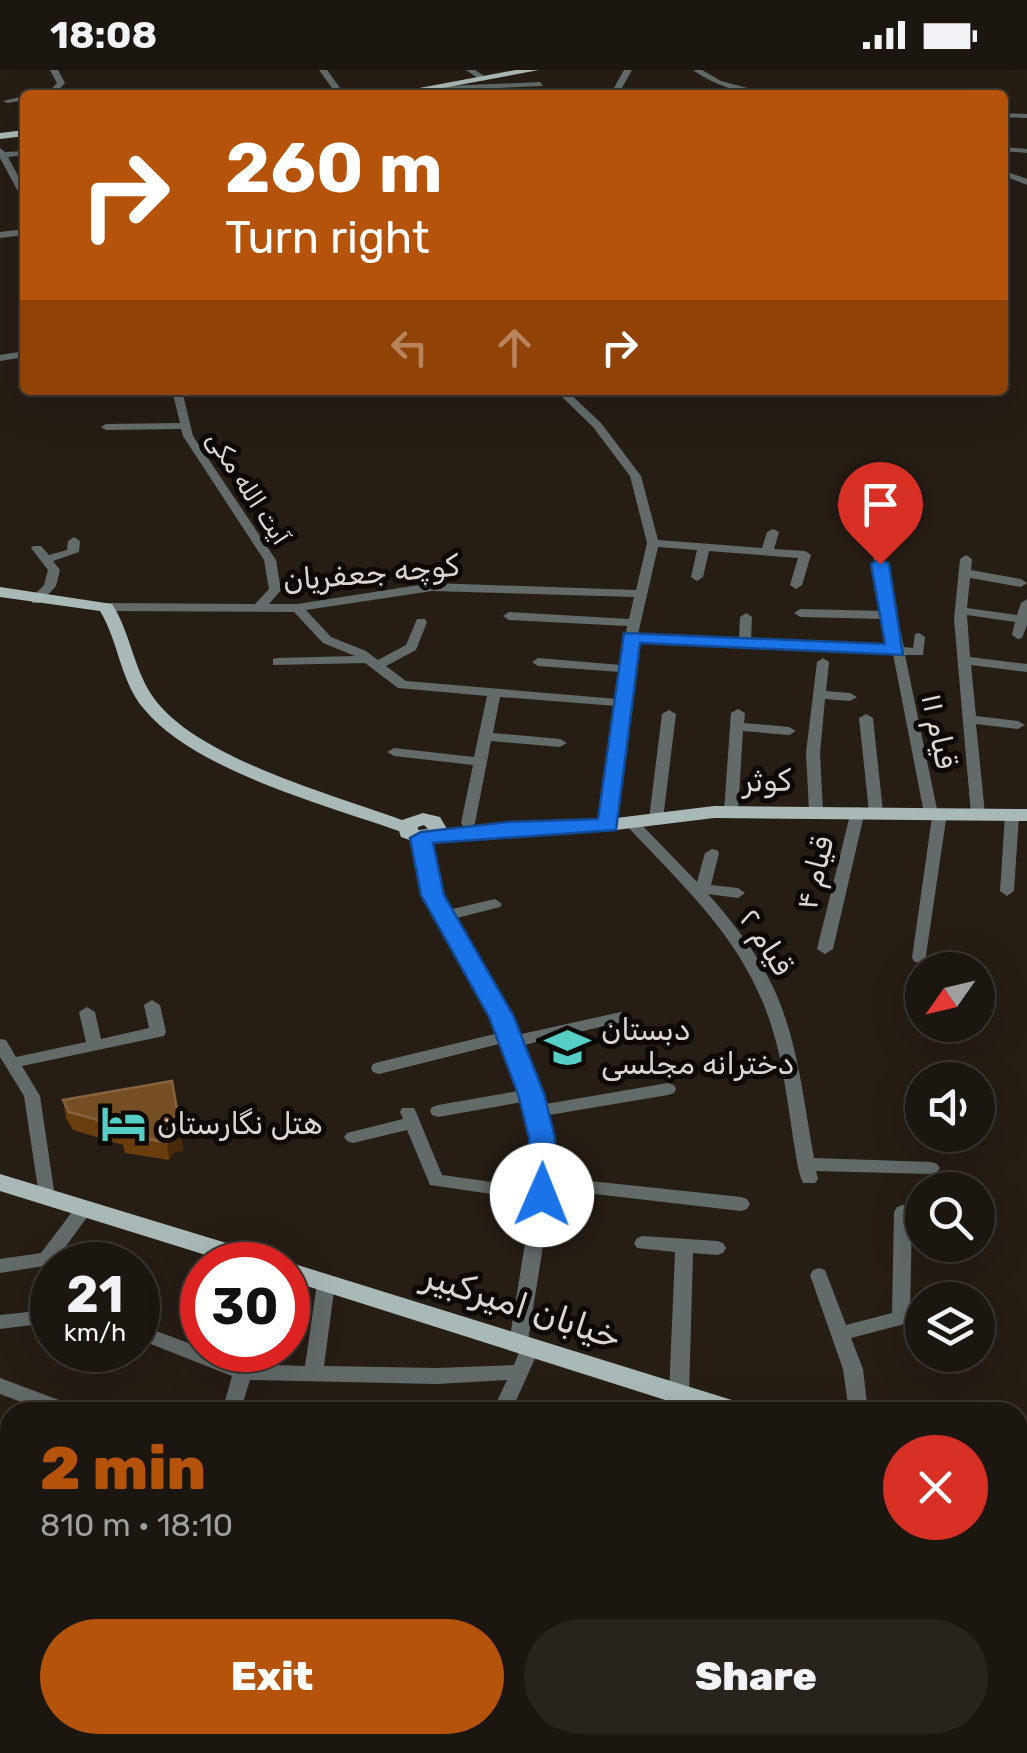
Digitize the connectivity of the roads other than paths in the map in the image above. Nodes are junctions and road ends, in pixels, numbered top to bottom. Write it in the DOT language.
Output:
graph roads {
  1 [pos="470,70"];
  2 [pos="533,70"];
  3 [pos="697,70"];
  4 [pos="486,79"];
  5 [pos="540,84"];
  6 [pos="433,90"];
  7 [pos="452,90"];
  8 [pos="539,90"];
  9 [pos="760,90"];
  10 [pos="20,99"];
  11 [pos="7,101"];
  12 [pos="3,158"];
  13 [pos="0,182"];
  14 [pos="16,182"];
  15 [pos="20,188"];
  16 [pos="178,395"];
  17 [pos="565,395"];
  18 [pos="186,426"];
  19 [pos="106,427"];
  20 [pos="772,532"];
  21 [pos="74,541"];
  22 [pos="876,541"];
  23 [pos="652,543"];
  24 [pos="704,547"];
  25 [pos="37,548"];
  26 [pos="767,552"];
  27 [pos="48,560"];
  28 [pos="696,577"];
  29 [pos="1021,583"];
  30 [pos="796,585"];
  31 [pos="0,592"];
  32 [pos="641,594"];
  33 [pos="36,600"];
  34 [pos="1027,604"];
  35 [pos="261,605"];
  36 [pos="106,607"];
  37 [pos="297,608"];
  38 [pos="962,611"];
  39 [pos="800,614"];
  40 [pos="890,615"];
  41 [pos="509,616"];
  42 [pos="746,617"];
  43 [pos="1020,619"];
  44 [pos="421,622"];
  45 [pos="633,630"];
  46 [pos="1018,636"];
  47 [pos="919,637"];
  48 [pos="744,642"];
  49 [pos="896,651"];
  50 [pos="962,660"];
  51 [pos="278,662"];
  52 [pos="373,662"];
  53 [pos="538,662"];
  54 [pos="823,662"];
  55 [pos="1027,668"];
  56 [pos="627,669"];
  57 [pos="494,693"];
  58 [pos="820,695"];
  59 [pos="850,697"];
  60 [pos="623,703"];
  61 [pos="669,714"];
  62 [pos="866,718"];
  63 [pos="968,719"];
  64 [pos="1018,724"];
  65 [pos="788,731"];
  66 [pos="484,736"];
  67 [pos="560,743"];
  68 [pos="394,752"];
  69 [pos="478,762"];
  70 [pos="816,810"];
  71 [pos="731,812"];
  72 [pos="868,812"];
  73 [pos="935,813"];
  74 [pos="978,814"];
  75 [pos="1020,815"];
  76 [pos="656,819"];
  77 [pos="632,823"];
  78 [pos="468,824"];
  79 [pos="608,826"];
  80 [pos="424,828"];
  81 [pos="508,828"];
  82 [pos="712,853"];
  83 [pos="697,888"];
  84 [pos="1007,891"];
  85 [pos="738,894"];
  86 [pos="494,904"];
  87 [pos="444,916"];
  88 [pos="825,948"];
  89 [pos="921,952"];
  90 [pos="152,1004"];
  91 [pos="87,1012"];
  92 [pos="621,1017"];
  93 [pos="510,1039"];
  94 [pos="0,1044"];
  95 [pos="95,1045"];
  96 [pos="12,1063"];
  97 [pos="379,1068"];
  98 [pos="668,1090"];
  99 [pos="533,1103"];
  100 [pos="438,1111"];
  101 [pos="353,1136"];
  102 [pos="931,1168"];
  103 [pos="0,1182"];
  104 [pos="543,1188"];
  105 [pos="46,1197"];
  106 [pos="741,1204"];
  107 [pos="84,1209"];
  108 [pos="904,1212"];
  109 [pos="64,1242"];
  110 [pos="192,1242"];
  111 [pos="644,1243"];
  112 [pos="684,1246"];
  113 [pos="717,1248"];
  114 [pos="30,1264"];
  115 [pos="0,1266"];
  116 [pos="819,1275"];
  117 [pos="310,1278"];
  118 [pos="326,1283"];
  119 [pos="30,1319"];
  120 [pos="0,1322"];
  121 [pos="842,1332"];
  122 [pos="524,1345"];
  123 [pos="243,1372"];
  124 [pos="520,1372"];
  125 [pos="314,1373"];
  126 [pos="0,1386"];
  127 [pos="680,1395"];
  128 [pos="39,1402"];
  129 [pos="234,1402"];
  130 [pos="506,1402"];
  131 [pos="702,1402"];
  132 [pos="857,1402"];
  1 -- 4 [label="street"];
  2 -- 4 [label="main road"];
  2 -- 5 [label="street"];
  3 -- 9 [label="street"];
  4 -- 6 [label="main road"];
  5 -- 7 [label="street"];
  5 -- 8 [label="street"];
  10 -- 11 [label="street"];
  12 -- 14 [label="street"];
  13 -- 14 [label="street"];
  14 -- 15 [label="street"];
  16 -- 18 [label="street, آیت الله مکی"];
  17 -- 23 [label="street"];
  18 -- 19 [label="street"];
  18 -- 35 [label="street, آیت الله مکی"];
  20 -- 26 [label="street"];
  21 -- 27 [label="street"];
  22 -- 40 [label="street, قیام ۱۱"];
  23 -- 24 [label="street"];
  23 -- 32 [label="street"];
  24 -- 26 [label="street"];
  24 -- 28 [label="street"];
  25 -- 27 [label="street"];
  26 -- 30 [label="street"];
  27 -- 33 [label="street"];
  29 -- 38 [label="street"];
  31 -- 33 [label="main road"];
  32 -- 37 [label="street, کوچه جعفریان"];
  32 -- 45 [label="street"];
  33 -- 36 [label="main road"];
  34 -- 43 [label="street"];
  35 -- 36 [label="street, کوچه جعفریان"];
  35 -- 37 [label="street, کوچه جعفریان"];
  36 -- 80 [label="main road"];
  37 -- 52 [label="street"];
  38 -- 43 [label="street"];
  38 -- 50 [label="street"];
  39 -- 40 [label="street"];
  40 -- 49 [label="street, قیام ۱۱"];
  41 -- 45 [label="street"];
  42 -- 48 [label="street"];
  43 -- 46 [label="street"];
  44 -- 52 [label="street"];
  45 -- 48 [label="street"];
  45 -- 56 [label="street"];
  47 -- 49 [label="street"];
  48 -- 49 [label="street"];
  49 -- 73 [label="street, قیام ۱۱"];
  50 -- 55 [label="street"];
  50 -- 63 [label="street"];
  51 -- 52 [label="street"];
  52 -- 57 [label="street"];
  53 -- 56 [label="street"];
  54 -- 58 [label="street"];
  56 -- 60 [label="street"];
  57 -- 60 [label="street"];
  57 -- 66 [label="street"];
  58 -- 59 [label="street"];
  58 -- 70 [label="street"];
  60 -- 79 [label="street"];
  61 -- 76 [label="street"];
  62 -- 72 [label="street, قیام ۴"];
  63 -- 64 [label="street"];
  63 -- 74 [label="street"];
  65 -- 71 [label="street"];
  66 -- 67 [label="street"];
  66 -- 69 [label="street"];
  68 -- 69 [label="street"];
  69 -- 78 [label="street"];
  70 -- 71 [label="main road, کوثر"];
  70 -- 72 [label="main road, کوثر"];
  71 -- 76 [label="main road, کوثر"];
  72 -- 73 [label="main road, کوثر"];
  72 -- 88 [label="street, قیام ۴"];
  73 -- 74 [label="main road, کوثر"];
  73 -- 89 [label="street"];
  74 -- 75 [label="main road, کوثر"];
  75 -- 84 [label="street"];
  76 -- 77 [label="main road, کوثر"];
  77 -- 79 [label="main road, کوثر"];
  77 -- 83 [label="street, قیام ۲"];
  78 -- 80 [label="main road"];
  78 -- 81 [label="main road"];
  79 -- 81 [label="main road, کوثر"];
  80 -- 81 [label="main road"];
  80 -- 87 [label="street"];
  82 -- 83 [label="street"];
  83 -- 85 [label="street"];
  83 -- 102 [label="street, قیام ۲"];
  86 -- 87 [label="street"];
  87 -- 93 [label="street"];
  90 -- 95 [label="street"];
  91 -- 95 [label="street"];
  92 -- 93 [label="street"];
  93 -- 97 [label="street"];
  93 -- 99 [label="street"];
  94 -- 96 [label="street"];
  95 -- 96 [label="street"];
  96 -- 105 [label="street"];
  98 -- 99 [label="street"];
  99 -- 100 [label="street"];
  99 -- 104 [label="street"];
  101 -- 104 [label="street"];
  103 -- 105 [label="main road"];
  104 -- 106 [label="street"];
  104 -- 122 [label="street"];
  105 -- 107 [label="main road"];
  107 -- 109 [label="street"];
  107 -- 110 [label="main road"];
  108 -- 121 [label="street"];
  111 -- 112 [label="street"];
  112 -- 113 [label="street"];
  112 -- 127 [label="street"];
  114 -- 115 [label="street"];
  116 -- 121 [label="street"];
  117 -- 118 [label="main road, خیابان امیرکبیر"];
  118 -- 122 [label="main road, خیابان امیرکبیر"];
  118 -- 125 [label="street"];
  119 -- 120 [label="street"];
  121 -- 132 [label="street"];
  122 -- 124 [label="street"];
  122 -- 127 [label="main road, خیابان امیرکبیر"];
  123 -- 125 [label="street"];
  123 -- 129 [label="street"];
  124 -- 125 [label="street"];
  124 -- 130 [label="street"];
  126 -- 128 [label="street"];
  127 -- 131 [label="main road, خیابان امیرکبیر"];
}
